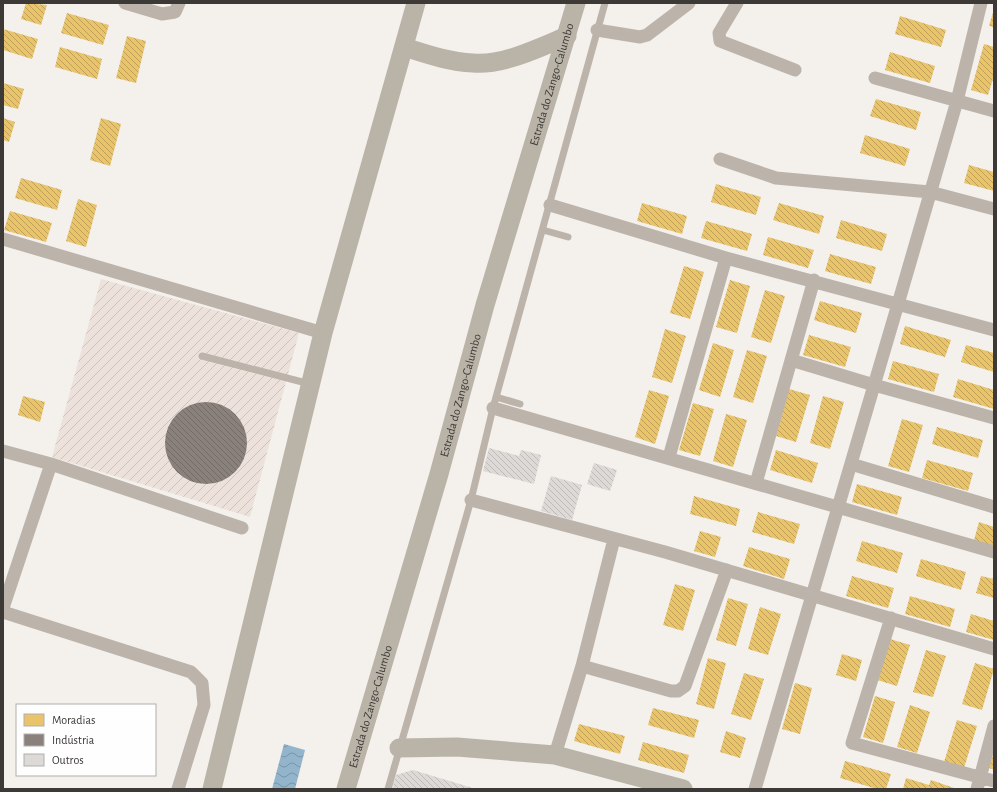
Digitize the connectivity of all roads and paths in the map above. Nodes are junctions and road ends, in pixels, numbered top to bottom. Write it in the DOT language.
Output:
graph roads {
  1 [pos="125,3"];
  2 [pos="179,3"];
  3 [pos="416,3"];
  4 [pos="576,3"];
  5 [pos="605,3"];
  6 [pos="689,3"];
  7 [pos="737,3"];
  8 [pos="981,3"];
  9 [pos="597,30"];
  10 [pos="567,36"];
  11 [pos="404,46"];
  12 [pos="795,70"];
  13 [pos="875,78"];
  14 [pos="957,101"];
  15 [pos="994,111"];
  16 [pos="720,159"];
  17 [pos="930,192"];
  18 [pos="550,205"];
  19 [pos="994,209"];
  20 [pos="543,230"];
  21 [pos="568,237"];
  22 [pos="3,239"];
  23 [pos="726,258"];
  24 [pos="814,280"];
  25 [pos="898,304"];
  26 [pos="994,330"];
  27 [pos="323,333"];
  28 [pos="202,356"];
  29 [pos="791,360"];
  30 [pos="311,385"];
  31 [pos="874,385"];
  32 [pos="495,402"];
  33 [pos="520,404"];
  34 [pos="994,418"];
  35 [pos="3,451"];
  36 [pos="669,457"];
  37 [pos="51,464"];
  38 [pos="851,464"];
  39 [pos="756,483"];
  40 [pos="471,500"];
  41 [pos="994,507"];
  42 [pos="837,508"];
  43 [pos="242,528"];
  44 [pos="614,539"];
  45 [pos="994,552"];
  46 [pos="727,570"];
  47 [pos="811,596"];
  48 [pos="3,608"];
  49 [pos="3,612"];
  50 [pos="891,618"];
  51 [pos="994,649"];
  52 [pos="582,666"];
  53 [pos="994,726"];
  54 [pos="399,748"];
  55 [pos="555,755"];
  56 [pos="994,781"];
  57 [pos="979,783"];
  58 [pos="178,789"];
  59 [pos="212,789"];
  60 [pos="346,789"];
  61 [pos="388,789"];
  62 [pos="683,789"];
  63 [pos="755,789"];
  1 -- 2 [label="street"];
  3 -- 11 [label="main road"];
  4 -- 10 [label="main road, Estrada do Zango-Calumbo"];
  5 -- 9 [label="lane"];
  6 -- 9 [label="street"];
  7 -- 12 [label="street"];
  8 -- 14 [label="street"];
  9 -- 18 [label="lane"];
  10 -- 11 [label="main road"];
  10 -- 60 [label="main road, Estrada do Zango-Calumbo"];
  11 -- 27 [label="main road"];
  13 -- 14 [label="street"];
  14 -- 15 [label="street"];
  14 -- 17 [label="street"];
  16 -- 17 [label="street"];
  17 -- 19 [label="street"];
  17 -- 25 [label="street"];
  18 -- 20 [label="lane"];
  18 -- 23 [label="street"];
  20 -- 21 [label="lane"];
  20 -- 32 [label="lane"];
  22 -- 27 [label="street"];
  23 -- 24 [label="street"];
  23 -- 36 [label="street"];
  24 -- 25 [label="street"];
  24 -- 29 [label="street"];
  25 -- 26 [label="street"];
  25 -- 31 [label="street"];
  27 -- 30 [label="main road"];
  28 -- 30 [label="lane"];
  29 -- 31 [label="street"];
  29 -- 39 [label="street"];
  30 -- 59 [label="main road"];
  31 -- 34 [label="street"];
  31 -- 38 [label="street"];
  32 -- 33 [label="lane"];
  32 -- 36 [label="street"];
  32 -- 40 [label="lane"];
  35 -- 37 [label="street"];
  36 -- 39 [label="street"];
  37 -- 43 [label="street"];
  37 -- 48 [label="street"];
  38 -- 41 [label="street"];
  38 -- 42 [label="street"];
  39 -- 42 [label="street"];
  40 -- 44 [label="street"];
  40 -- 54 [label="lane"];
  42 -- 45 [label="street"];
  42 -- 47 [label="street"];
  44 -- 46 [label="street"];
  44 -- 52 [label="street"];
  46 -- 47 [label="street"];
  46 -- 52 [label="street"];
  47 -- 50 [label="street"];
  47 -- 63 [label="street"];
  49 -- 58 [label="street"];
  50 -- 51 [label="street"];
  50 -- 57 [label="street"];
  52 -- 55 [label="street"];
  53 -- 57 [label="street"];
  54 -- 55 [label="main road"];
  54 -- 61 [label="lane"];
  55 -- 62 [label="main road"];
  56 -- 57 [label="street"];
}
